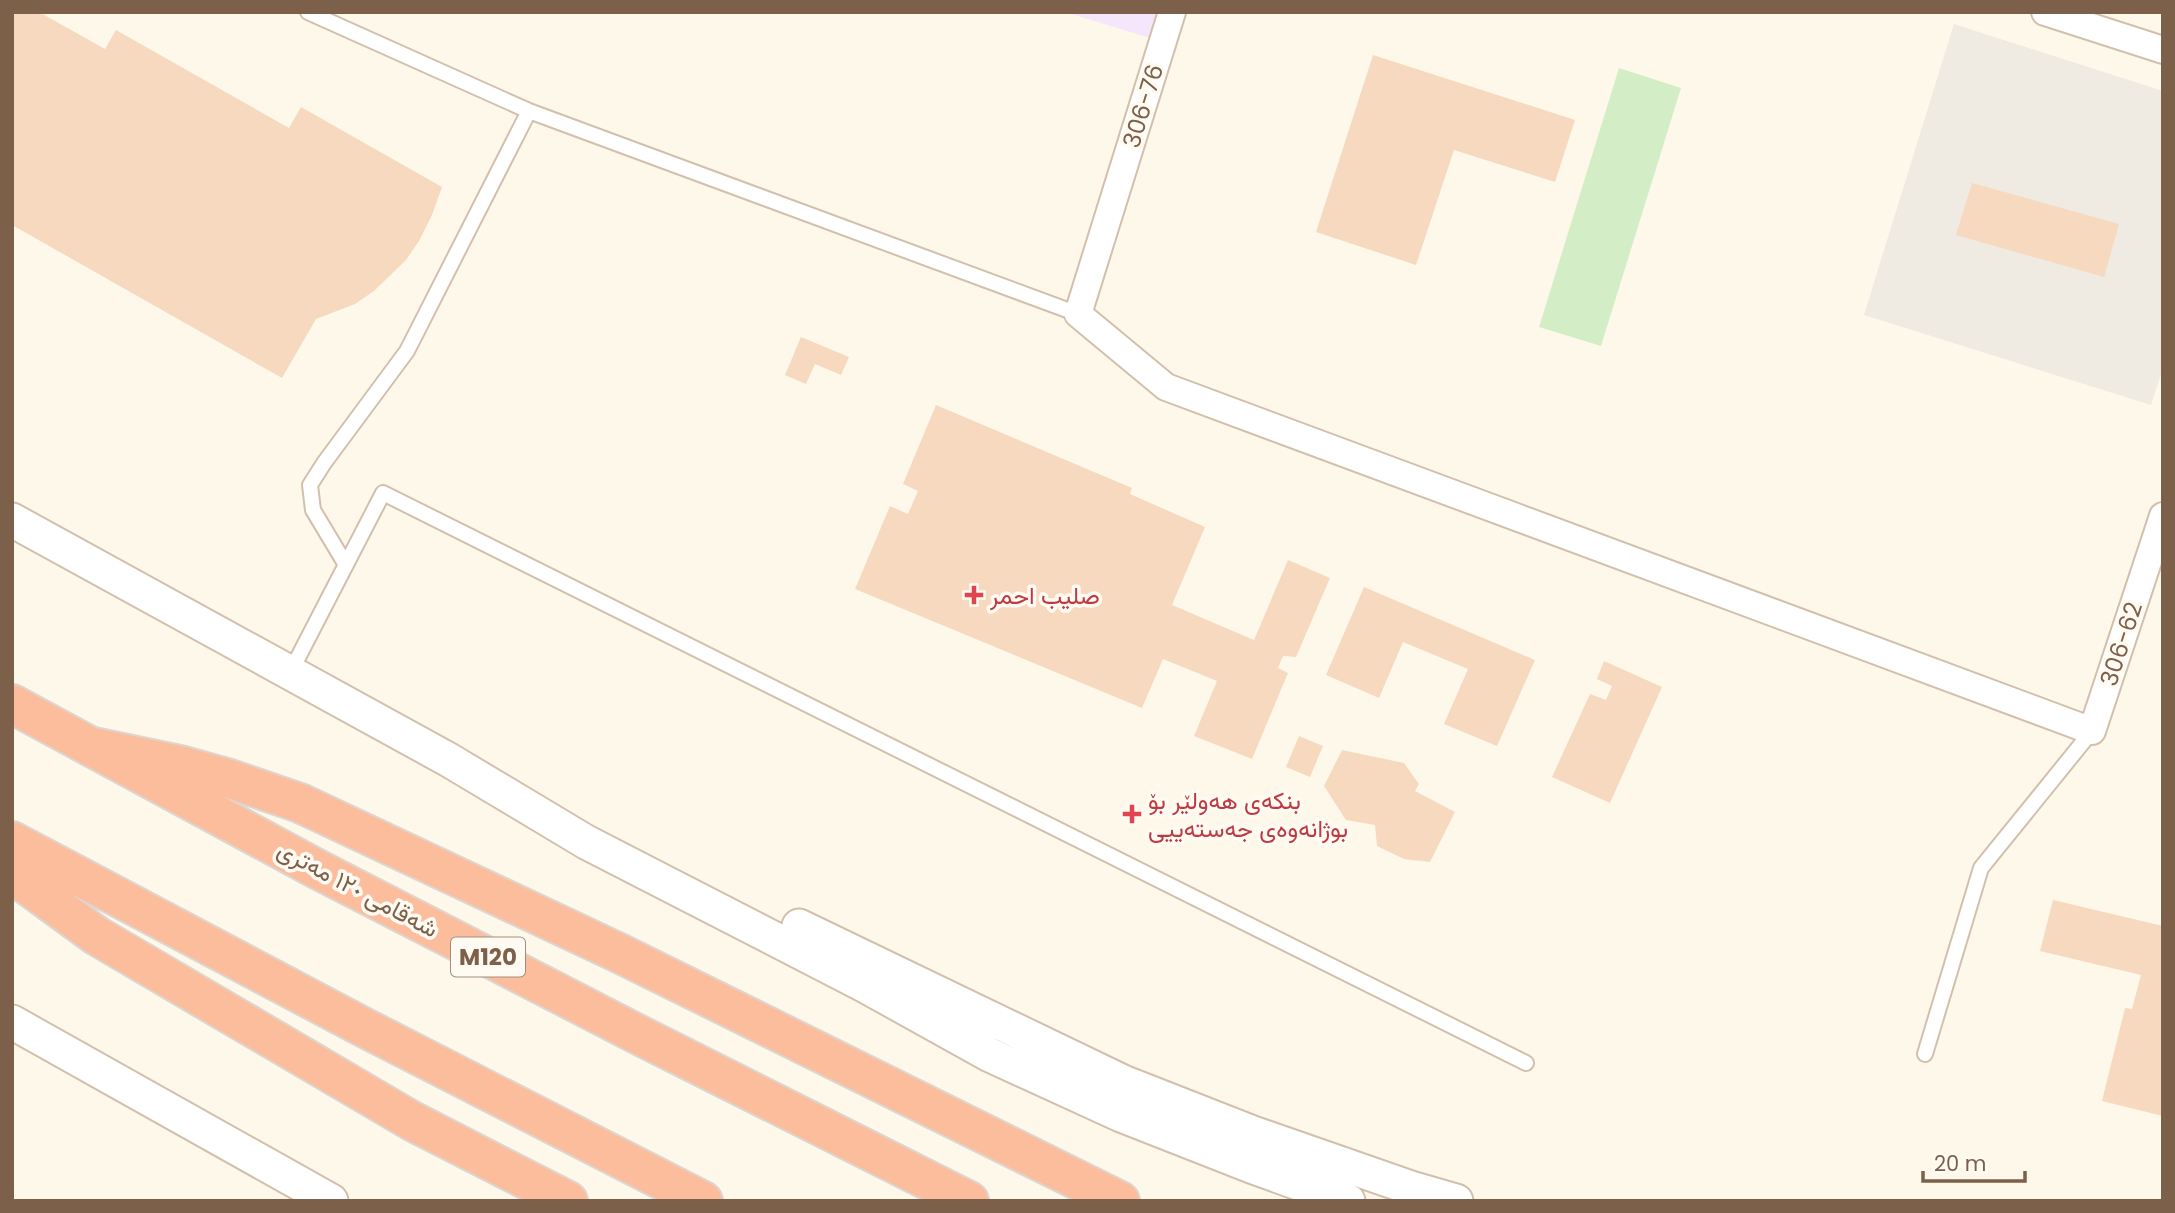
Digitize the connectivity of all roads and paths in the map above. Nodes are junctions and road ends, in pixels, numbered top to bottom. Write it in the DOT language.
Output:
graph roads {
  1 [pos="308,12"];
  2 [pos="1172,12"];
  3 [pos="2045,12"];
  4 [pos="2163,50"];
  5 [pos="529,111"];
  6 [pos="1078,314"];
  7 [pos="2163,516"];
  8 [pos="12,520"];
  9 [pos="346,565"];
  10 [pos="290,673"];
  11 [pos="12,704"];
  12 [pos="2092,731"];
  13 [pos="89,746"];
  14 [pos="449,760"];
  15 [pos="12,841"];
  16 [pos="12,874"];
  17 [pos="12,1022"];
  18 [pos="1925,1054"];
  19 [pos="1526,1063"];
  20 [pos="331,1201"];
  21 [pos="568,1201"];
  22 [pos="703,1201"];
  23 [pos="970,1201"];
  24 [pos="1120,1201"];
  25 [pos="1348,1201"];
  26 [pos="1456,1201"];
  1 -- 5 [label="lane"];
  2 -- 6 [label="street, 306-76"];
  3 -- 4 [label="street"];
  5 -- 6 [label="lane"];
  5 -- 9 [label="lane"];
  6 -- 12 [label="street"];
  7 -- 12 [label="street, 306-62"];
  8 -- 10 [label="street"];
  9 -- 10 [label="lane"];
  9 -- 19 [label="lane"];
  10 -- 14 [label="street"];
  11 -- 13 [label="highway, شەقامی ١٢٠ مەتری / M120"];
  12 -- 18 [label="lane"];
  13 -- 23 [label="highway, شەقامی ١٢٠ مەتری / M120"];
  13 -- 24 [label="highway"];
  14 -- 25 [label="street"];
  14 -- 26 [label="street"];
  15 -- 22 [label="highway"];
  16 -- 21 [label="highway"];
  17 -- 20 [label="street"];
}
